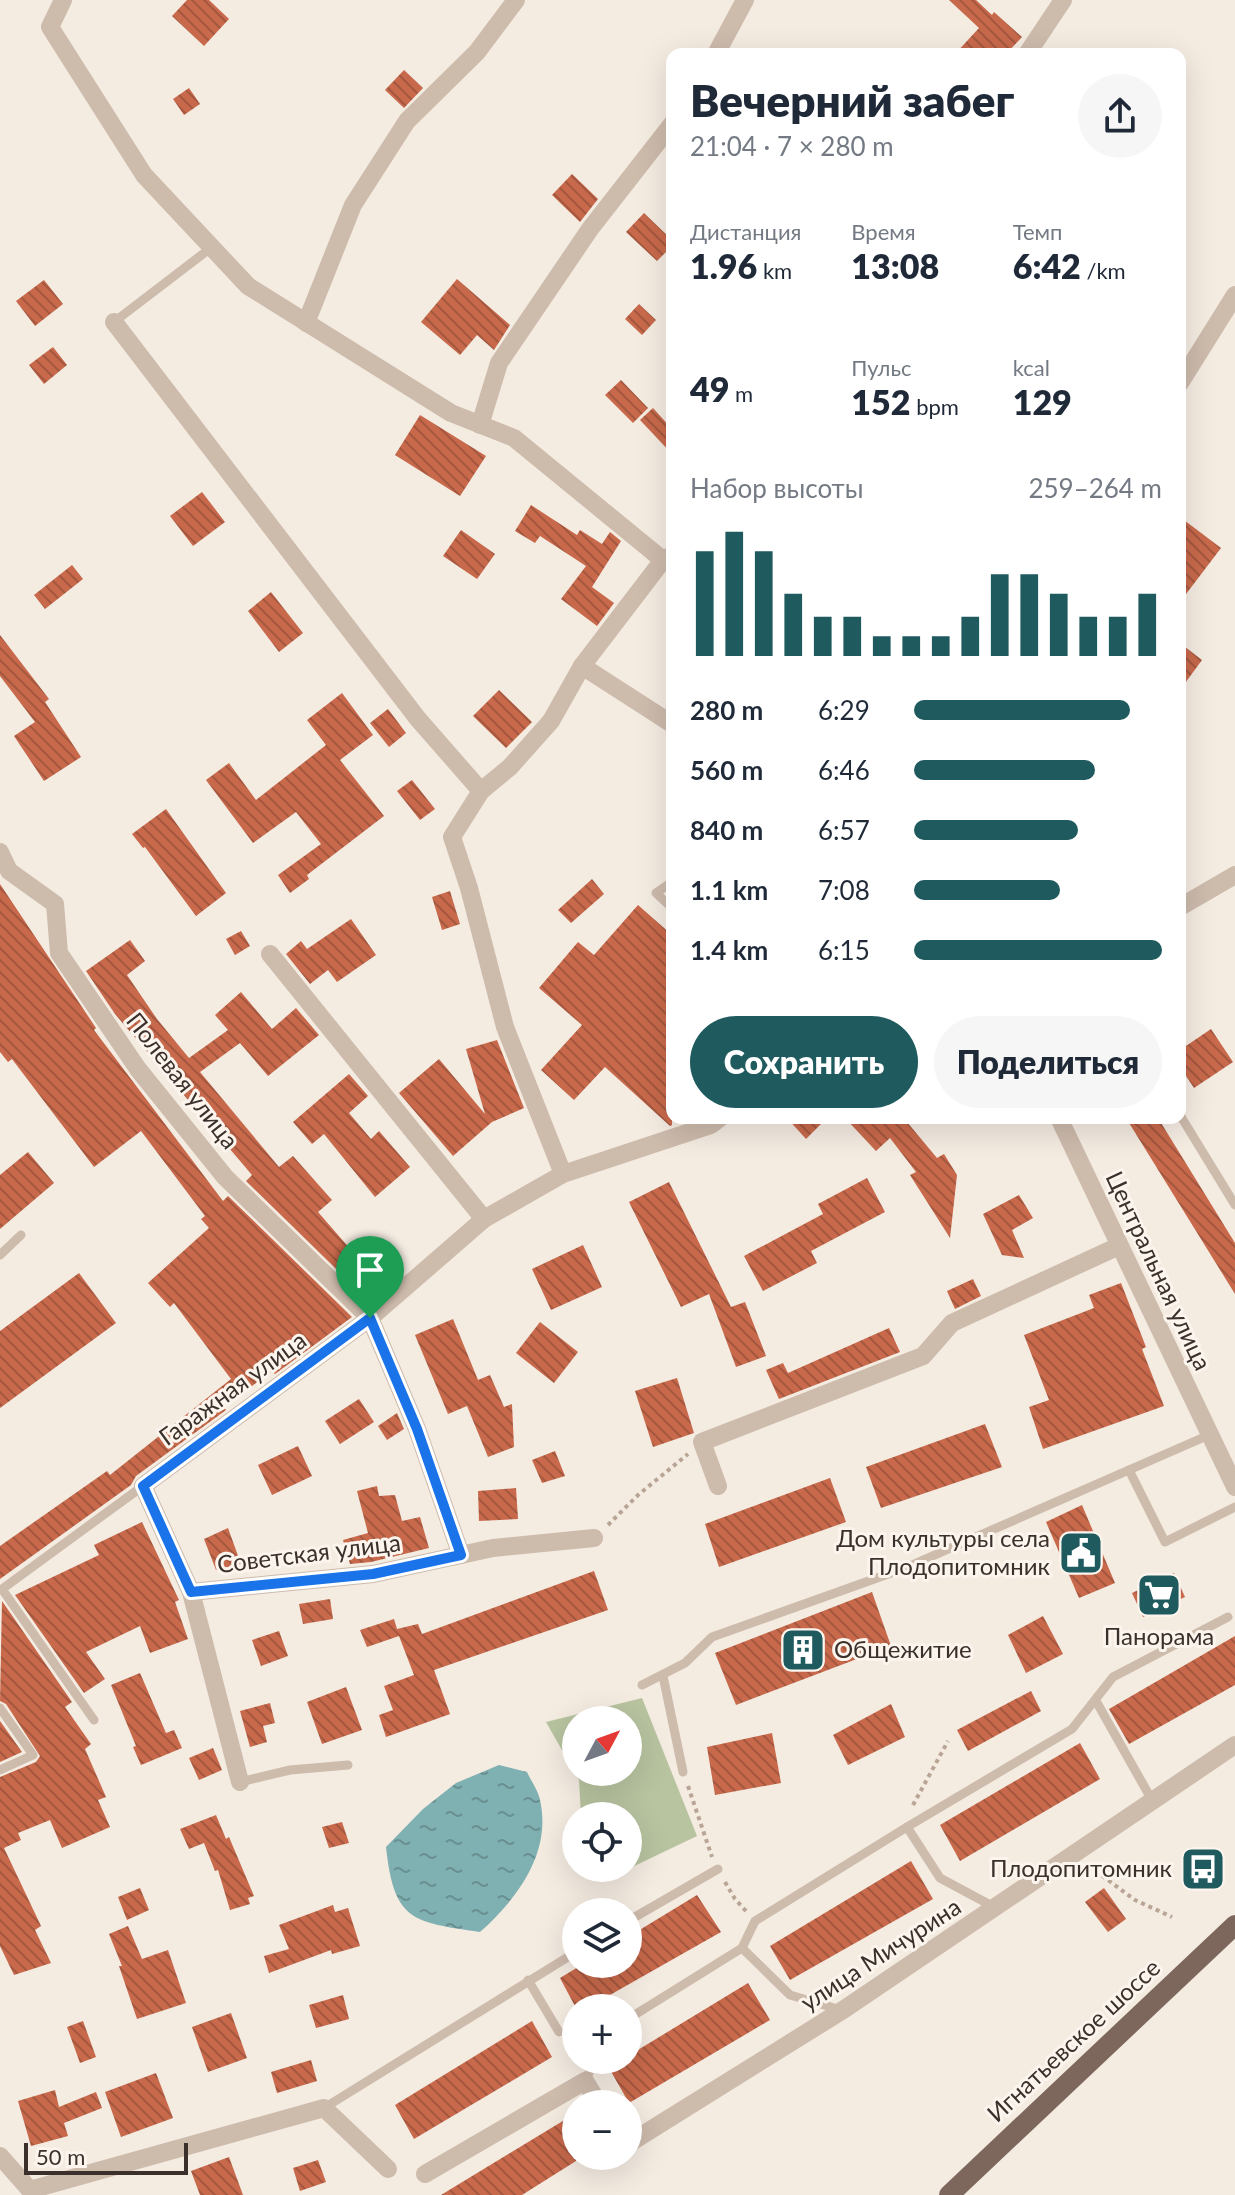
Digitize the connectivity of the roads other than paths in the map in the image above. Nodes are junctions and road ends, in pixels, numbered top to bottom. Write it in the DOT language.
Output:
graph roads {
  1 [pos="63,0"];
  2 [pos="516,0"];
  3 [pos="745,0"];
  4 [pos="1063,0"];
  5 [pos="719,48"];
  6 [pos="1031,48"];
  7 [pos="666,132"];
  8 [pos="212,247"];
  9 [pos="1235,295"];
  10 [pos="114,322"];
  11 [pos="306,323"];
  12 [pos="1186,373"];
  13 [pos="480,425"];
  14 [pos="666,555"];
  15 [pos="666,560"];
  16 [pos="582,666"];
  17 [pos="666,720"];
  18 [pos="481,791"];
  19 [pos="0,852"];
  20 [pos="1235,875"];
  21 [pos="666,886"];
  22 [pos="666,902"];
  23 [pos="1186,904"];
  24 [pos="270,954"];
  25 [pos="712,1124"];
  26 [pos="1062,1124"];
  27 [pos="1186,1124"];
  28 [pos="563,1174"];
  29 [pos="1235,1205"];
  30 [pos="484,1219"];
  31 [pos="21,1235"];
  32 [pos="1119,1246"];
  33 [pos="0,1255"];
  34 [pos="370,1318"];
  35 [pos="1209,1435"];
  36 [pos="1129,1470"];
  37 [pos="143,1486"];
  38 [pos="718,1486"];
  39 [pos="1235,1487"];
  40 [pos="1235,1507"];
  41 [pos="594,1538"];
  42 [pos="461,1555"];
  43 [pos="191,1592"];
  44 [pos="1228,1617"];
  45 [pos="663,1676"];
  46 [pos="642,1685"];
  47 [pos="1096,1701"];
  48 [pos="0,1708"];
  49 [pos="94,1720"];
  50 [pos="1235,1745"];
  51 [pos="348,1765"];
  52 [pos="0,1770"];
  53 [pos="683,1772"];
  54 [pos="240,1782"];
  55 [pos="1153,1802"];
  56 [pos="907,1827"];
  57 [pos="718,1869"];
  58 [pos="996,1908"];
  59 [pos="642,1913"];
  60 [pos="1235,1925"];
  61 [pos="742,1948"];
  62 [pos="562,1960"];
  63 [pos="528,1980"];
  64 [pos="642,2010"];
  65 [pos="843,2010"];
  66 [pos="559,2032"];
  67 [pos="588,2074"];
  68 [pos="585,2081"];
  69 [pos="590,2090"];
  70 [pos="324,2108"];
  71 [pos="642,2135"];
  72 [pos="0,2156"];
  73 [pos="388,2169"];
  74 [pos="425,2174"];
  75 [pos="30,2192"];
  76 [pos="949,2195"];
  1 -- 8 [label="street"];
  2 -- 11 [label="street"];
  3 -- 5 [label="street"];
  4 -- 6 [label="street"];
  7 -- 13 [label="street"];
  8 -- 10 [label="lane"];
  8 -- 11 [label="street"];
  9 -- 12 [label="street"];
  10 -- 18 [label="street"];
  11 -- 13 [label="street"];
  13 -- 14 [label="street"];
  15 -- 16 [label="street"];
  16 -- 17 [label="street"];
  16 -- 18 [label="street"];
  18 -- 28 [label="street"];
  19 -- 34 [label="street, Полевая улица"];
  20 -- 23 [label="street"];
  21 -- 22 [label="lane"];
  24 -- 30 [label="street"];
  25 -- 28 [label="street, Гаражная улица"];
  26 -- 32 [label="street, Центральная улица"];
  27 -- 29 [label="lane"];
  28 -- 30 [label="street, Гаражная улица"];
  30 -- 34 [label="street, Гаражная улица"];
  31 -- 33 [label="lane"];
  32 -- 35 [label="street, Центральная улица"];
  32 -- 38 [label="street"];
  34 -- 37 [label="street, Гаражная улица"];
  34 -- 42 [label="street"];
  35 -- 36 [label="lane"];
  35 -- 39 [label="street, Центральная улица"];
  36 -- 40 [label="lane"];
  36 -- 45 [label="lane"];
  37 -- 43 [label="street, Советская улица"];
  37 -- 49 [label="lane"];
  41 -- 42 [label="street, Советская улица"];
  42 -- 43 [label="street, Советская улица"];
  43 -- 54 [label="street"];
  44 -- 47 [label="lane"];
  45 -- 46 [label="lane"];
  45 -- 53 [label="lane"];
  47 -- 55 [label="lane"];
  47 -- 56 [label="lane"];
  48 -- 52 [label="lane"];
  50 -- 55 [label="street, улица Мичурина"];
  51 -- 54 [label="lane"];
  55 -- 58 [label="street, улица Мичурина"];
  56 -- 58 [label="lane"];
  56 -- 61 [label="lane"];
  57 -- 59 [label="lane"];
  58 -- 65 [label="street, улица Мичурина"];
  60 -- 76 [label="main road, Игнатьевское шоссе"];
  61 -- 64 [label="lane"];
  61 -- 65 [label="lane"];
  62 -- 63 [label="lane"];
  63 -- 66 [label="lane"];
  63 -- 70 [label="lane"];
  65 -- 71 [label="street, улица Мичурина"];
  67 -- 68 [label="lane"];
  68 -- 69 [label="street"];
  68 -- 74 [label="street"];
  70 -- 73 [label="street"];
  70 -- 75 [label="street"];
  72 -- 75 [label="street"];
}
